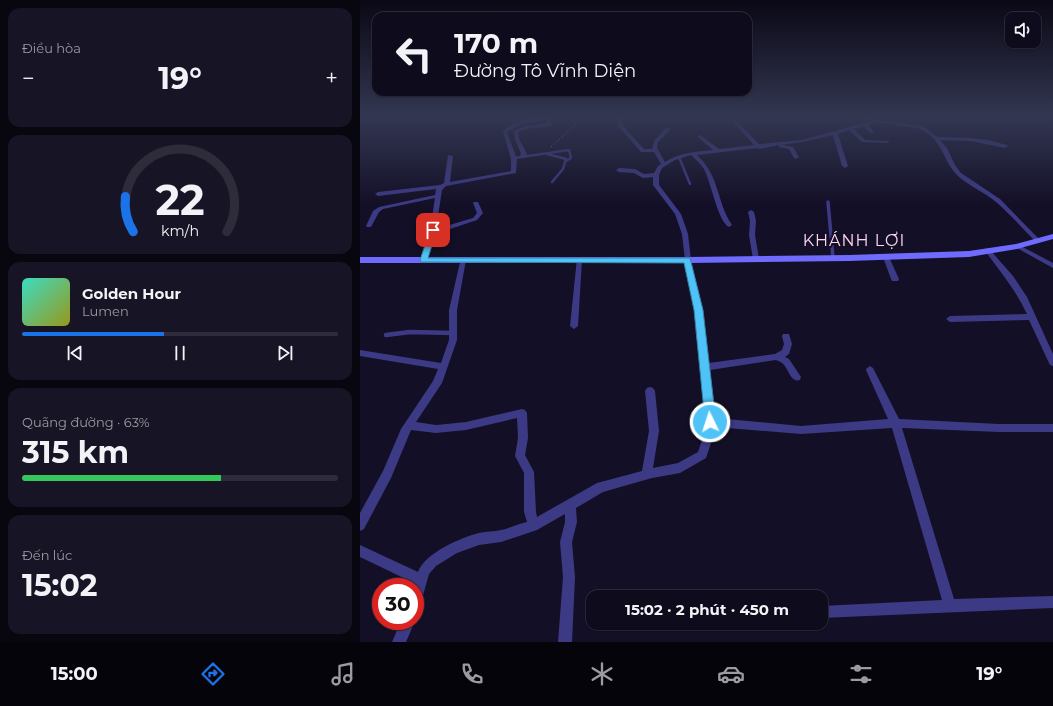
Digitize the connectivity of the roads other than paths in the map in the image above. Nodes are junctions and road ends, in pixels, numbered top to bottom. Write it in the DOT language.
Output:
graph roads {
  1 [pos="510,146"];
  2 [pos="520,146"];
  3 [pos="638,146"];
  4 [pos="655,146"];
  5 [pos="712,146"];
  6 [pos="765,146"];
  7 [pos="784,146"];
  8 [pos="839,146"];
  9 [pos="942,146"];
  10 [pos="759,147"];
  11 [pos="655,150"];
  12 [pos="717,150"];
  13 [pos="544,153"];
  14 [pos="692,153"];
  15 [pos="450,156"];
  16 [pos="522,157"];
  17 [pos="679,157"];
  18 [pos="796,157"];
  19 [pos="514,158"];
  20 [pos="566,161"];
  21 [pos="664,164"];
  22 [pos="845,166"];
  23 [pos="619,170"];
  24 [pos="656,175"];
  25 [pos="552,182"];
  26 [pos="690,184"];
  27 [pos="444,186"];
  28 [pos="378,194"];
  29 [pos="438,196"];
  30 [pos="828,202"];
  31 [pos="476,203"];
  32 [pos="751,212"];
  33 [pos="729,225"];
  34 [pos="369,226"];
  35 [pos="432,233"];
  36 [pos="1053,236"];
  37 [pos="1037,240"];
  38 [pos="1017,246"];
  39 [pos="989,252"];
  40 [pos="886,257"];
  41 [pos="833,258"];
  42 [pos="756,259"];
  43 [pos="360,260"];
  44 [pos="424,260"];
  45 [pos="463,260"];
  46 [pos="579,260"];
  47 [pos="688,260"];
  48 [pos="1053,266"];
  49 [pos="895,279"];
  50 [pos="1032,317"];
  51 [pos="950,319"];
  52 [pos="574,326"];
  53 [pos="454,333"];
  54 [pos="386,335"];
  55 [pos="786,336"];
  56 [pos="360,353"];
  57 [pos="777,357"];
  58 [pos="1053,363"];
  59 [pos="705,366"];
  60 [pos="444,367"];
  61 [pos="870,370"];
  62 [pos="797,376"];
  63 [pos="650,391"];
  64 [pos="710,422"];
  65 [pos="896,423"];
  66 [pos="409,426"];
  67 [pos="1053,428"];
  68 [pos="647,475"];
  69 [pos="570,505"];
  70 [pos="360,525"];
  71 [pos="534,525"];
  72 [pos="360,551"];
  73 [pos="417,578"];
  74 [pos="422,578"];
  75 [pos="1053,602"];
  76 [pos="950,606"];
  77 [pos="828,612"];
  78 [pos="404,630"];
  79 [pos="399,642"];
  80 [pos="565,642"];
  1 -- 19 [label="street"];
  2 -- 16 [label="street"];
  3 -- 11 [label="street"];
  4 -- 11 [label="street"];
  5 -- 12 [label="street"];
  6 -- 10 [label="street"];
  7 -- 18 [label="street"];
  8 -- 22 [label="street"];
  9 -- 37 [label="street"];
  10 -- 12 [label="street"];
  11 -- 21 [label="street"];
  12 -- 14 [label="street"];
  13 -- 16 [label="lane"];
  13 -- 20 [label="lane"];
  13 -- 20 [label="lane"];
  14 -- 17 [label="street"];
  14 -- 33 [label="street"];
  15 -- 27 [label="street"];
  16 -- 19 [label="lane"];
  17 -- 21 [label="street"];
  17 -- 26 [label="lane"];
  19 -- 27 [label="street"];
  20 -- 25 [label="lane"];
  21 -- 24 [label="street"];
  23 -- 24 [label="street"];
  24 -- 47 [label="street"];
  27 -- 28 [label="street"];
  27 -- 29 [label="street"];
  29 -- 34 [label="street"];
  29 -- 35 [label="street"];
  30 -- 41 [label="lane"];
  31 -- 35 [label="street"];
  32 -- 42 [label="street"];
  35 -- 44 [label="street"];
  36 -- 37 [label="main road"];
  37 -- 38 [label="main road"];
  38 -- 39 [label="main road"];
  38 -- 48 [label="street"];
  39 -- 40 [label="main road"];
  39 -- 50 [label="street"];
  40 -- 41 [label="main road"];
  40 -- 49 [label="street"];
  41 -- 42 [label="main road"];
  42 -- 47 [label="main road"];
  43 -- 44 [label="main road"];
  44 -- 45 [label="main road"];
  45 -- 46 [label="main road"];
  45 -- 53 [label="street"];
  46 -- 47 [label="main road"];
  46 -- 52 [label="street"];
  47 -- 59 [label="street"];
  50 -- 51 [label="street"];
  50 -- 58 [label="street"];
  53 -- 54 [label="lane"];
  53 -- 60 [label="street"];
  55 -- 57 [label="street"];
  56 -- 60 [label="street"];
  57 -- 59 [label="street"];
  57 -- 62 [label="street"];
  59 -- 64 [label="street"];
  60 -- 66 [label="street"];
  61 -- 65 [label="street"];
  63 -- 68 [label="street"];
  64 -- 65 [label="street"];
  64 -- 68 [label="street"];
  65 -- 67 [label="street"];
  65 -- 76 [label="street"];
  66 -- 70 [label="street"];
  66 -- 71 [label="street"];
  68 -- 69 [label="street"];
  69 -- 71 [label="street"];
  69 -- 80 [label="street"];
  71 -- 74 [label="street"];
  72 -- 73 [label="street"];
  75 -- 76 [label="street"];
  76 -- 77 [label="street"];
  78 -- 79 [label="street"];
}
